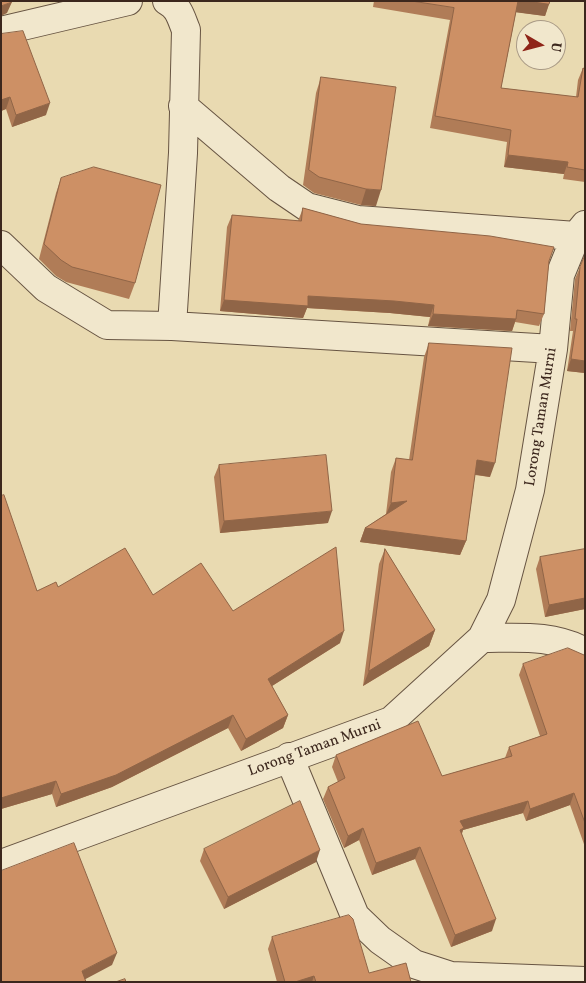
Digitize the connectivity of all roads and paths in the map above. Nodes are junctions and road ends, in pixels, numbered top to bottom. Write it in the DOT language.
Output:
graph roads {
  1 [pos="128,1"];
  2 [pos="166,1"];
  3 [pos="1,31"];
  4 [pos="183,106"];
  5 [pos="580,231"];
  6 [pos="1,245"];
  7 [pos="172,326"];
  8 [pos="553,349"];
  9 [pos="482,638"];
  10 [pos="585,652"];
  11 [pos="289,758"];
  12 [pos="1,864"];
  13 [pos="585,981"];
  1 -- 3 [label="street"];
  2 -- 4 [label="street"];
  4 -- 5 [label="street"];
  4 -- 7 [label="street"];
  5 -- 8 [label="street, Lorong Taman Murni"];
  6 -- 7 [label="street"];
  7 -- 8 [label="street"];
  8 -- 9 [label="street, Lorong Taman Murni"];
  9 -- 10 [label="street"];
  9 -- 11 [label="street, Lorong Taman Murni"];
  11 -- 12 [label="street, Lorong Taman Murni"];
  11 -- 13 [label="street"];
}
